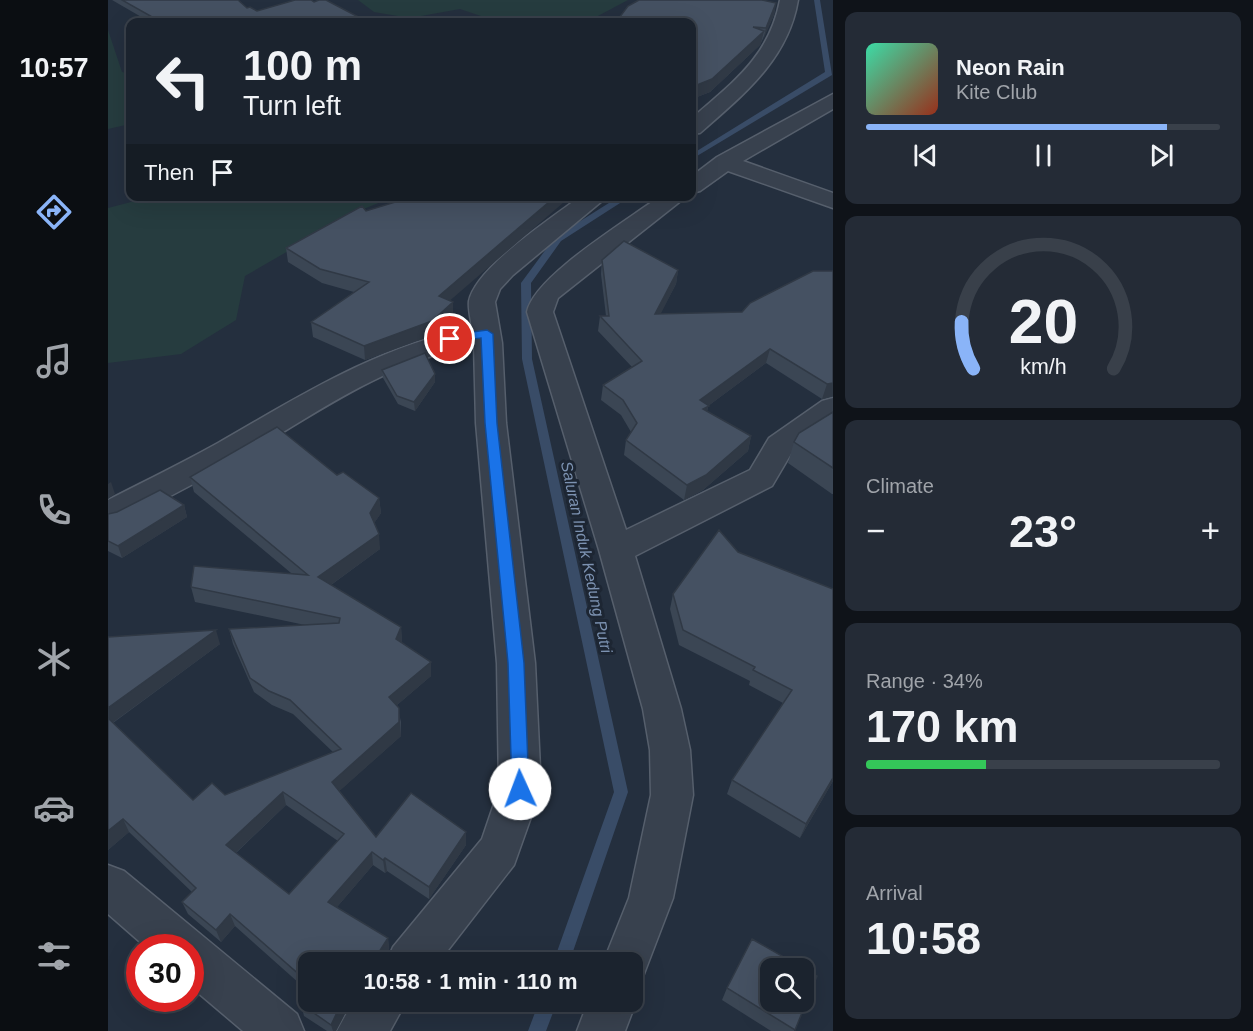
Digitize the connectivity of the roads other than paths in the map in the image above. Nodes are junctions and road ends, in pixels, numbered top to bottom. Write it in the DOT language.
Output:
graph roads {
  1 [pos="789,0"];
  2 [pos="833,100"];
  3 [pos="696,125"];
  4 [pos="725,162"];
  5 [pos="696,183"];
  6 [pos="590,201"];
  7 [pos="669,201"];
  8 [pos="833,201"];
  9 [pos="487,334"];
  10 [pos="833,408"];
  11 [pos="108,514"];
  12 [pos="616,550"];
  13 [pos="108,886"];
  14 [pos="165,934"];
  15 [pos="418,952"];
  16 [pos="630,952"];
  17 [pos="204,967"];
  18 [pos="375,1012"];
  19 [pos="608,1012"];
  20 [pos="280,1031"];
  21 [pos="361,1031"];
  22 [pos="600,1031"];
  1 -- 3 [label="street"];
  2 -- 4 [label="street"];
  4 -- 5 [label="street"];
  4 -- 8 [label="street"];
  6 -- 9 [label="street"];
  7 -- 12 [label="street"];
  9 -- 11 [label="street"];
  9 -- 15 [label="street"];
  10 -- 12 [label="street"];
  12 -- 16 [label="street"];
  13 -- 14 [label="street"];
  17 -- 20 [label="street"];
  18 -- 21 [label="street"];
  19 -- 22 [label="street"];
}
